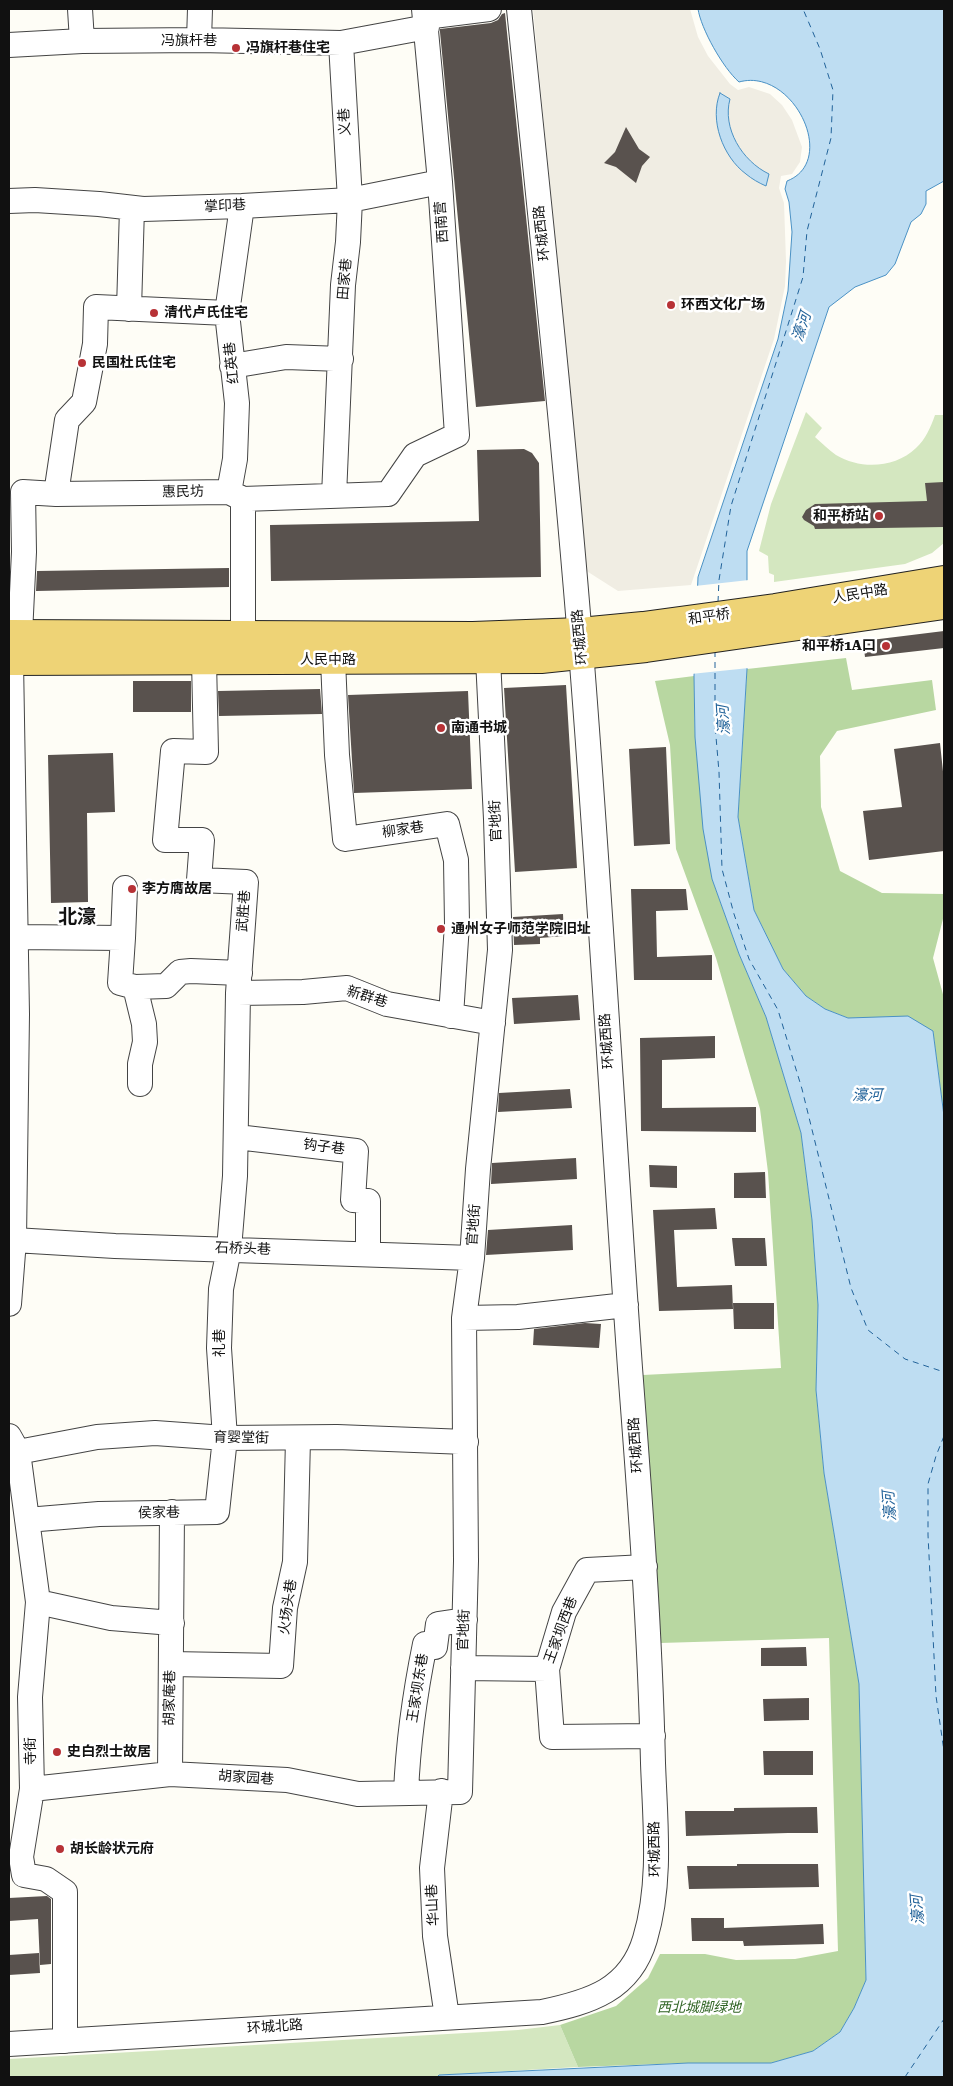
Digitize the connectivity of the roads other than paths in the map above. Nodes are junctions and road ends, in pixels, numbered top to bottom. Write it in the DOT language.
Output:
graph roads {
  1 [pos="80,9"];
  2 [pos="200,9"];
  3 [pos="489,9"];
  4 [pos="519,9"];
  5 [pos="425,17"];
  6 [pos="199,40"];
  7 [pos="82,41"];
  8 [pos="340,43"];
  9 [pos="9,44"];
  10 [pos="440,182"];
  11 [pos="350,200"];
  12 [pos="9,201"];
  13 [pos="242,206"];
  14 [pos="132,208"];
  15 [pos="129,309"];
  16 [pos="227,313"];
  17 [pos="341,359"];
  18 [pos="232,366"];
  19 [pos="457,435"];
  20 [pos="16,486"];
  21 [pos="56,494"];
  22 [pos="236,495"];
  23 [pos="334,496"];
  24 [pos="944,580"];
  25 [pos="944,605"];
  26 [pos="776,619"];
  27 [pos="14,634"];
  28 [pos="242,636"];
  29 [pos="645,637"];
  30 [pos="581,644"];
  31 [pos="488,659"];
  32 [pos="204,660"];
  33 [pos="333,660"];
  34 [pos="10,661"];
  35 [pos="11,780"];
  36 [pos="125,888"];
  37 [pos="16,937"];
  38 [pos="124,938"];
  39 [pos="239,983"];
  40 [pos="135,987"];
  41 [pos="13,1014"];
  42 [pos="450,1016"];
  43 [pos="493,1024"];
  44 [pos="140,1084"];
  45 [pos="237,1137"];
  46 [pos="14,1240"];
  47 [pos="229,1249"];
  48 [pos="368,1253"];
  49 [pos="472,1258"];
  50 [pos="9,1278"];
  51 [pos="9,1304"];
  52 [pos="626,1305"];
  53 [pos="464,1318"];
  54 [pos="225,1438"];
  55 [pos="298,1439"];
  56 [pos="466,1442"];
  57 [pos="13,1444"];
  58 [pos="172,1512"];
  59 [pos="27,1520"];
  60 [pos="645,1567"];
  61 [pos="38,1602"];
  62 [pos="465,1620"];
  63 [pos="172,1623"];
  64 [pos="171,1664"];
  65 [pos="463,1668"];
  66 [pos="547,1669"];
  67 [pos="653,1736"];
  68 [pos="170,1774"];
  69 [pos="32,1789"];
  70 [pos="451,1792"];
  71 [pos="406,1793"];
  72 [pos="542,2012"];
  73 [pos="447,2018"];
  74 [pos="65,2041"];
  75 [pos="9,2044"];
  1 -- 7 [label="street"];
  2 -- 6 [label="street"];
  3 -- 5 [label="street, 冯旗杆巷"];
  4 -- 30 [label="street, 环城西路"];
  5 -- 8 [label="street, 冯旗杆巷"];
  5 -- 10 [label="street, 西南营"];
  6 -- 7 [label="street, 冯旗杆巷"];
  6 -- 8 [label="street, 冯旗杆巷"];
  7 -- 9 [label="street, 冯旗杆巷"];
  8 -- 11 [label="street, 义巷"];
  10 -- 11 [label="street, 掌印巷"];
  10 -- 19 [label="street, 西南营"];
  11 -- 13 [label="street, 掌印巷"];
  11 -- 17 [label="street, 田家巷"];
  12 -- 14 [label="street, 掌印巷"];
  13 -- 14 [label="street, 掌印巷"];
  13 -- 16 [label="street, 红英巷"];
  14 -- 15 [label="street"];
  15 -- 16 [label="street"];
  15 -- 21 [label="street"];
  16 -- 18 [label="street, 红英巷"];
  17 -- 18 [label="street"];
  17 -- 23 [label="street, 田家巷"];
  18 -- 22 [label="street, 红英巷"];
  19 -- 23 [label="street, 惠民坊"];
  20 -- 21 [label="street, 惠民坊"];
  20 -- 27 [label="street, 惠民坊"];
  21 -- 22 [label="street, 惠民坊"];
  22 -- 23 [label="street, 惠民坊"];
  22 -- 28 [label="street, 红英巷"];
  24 -- 26 [label="main road, 人民中路"];
  25 -- 26 [label="main road, 人民中路"];
  26 -- 29 [label="main road, 和平桥"];
  27 -- 28 [label="main road, 人民中路"];
  28 -- 30 [label="main road, 人民中路"];
  29 -- 30 [label="main road, 人民中路"];
  30 -- 31 [label="main road, 人民中路"];
  30 -- 52 [label="street, 环城西路"];
  31 -- 33 [label="main road, 人民中路"];
  31 -- 43 [label="street, 官地街"];
  32 -- 33 [label="main road, 人民中路"];
  32 -- 34 [label="main road, 人民中路"];
  32 -- 39 [label="street, 武胜巷"];
  33 -- 42 [label="street, 柳家巷"];
  34 -- 35 [label="street"];
  35 -- 37 [label="street"];
  36 -- 38 [label="street"];
  37 -- 38 [label="street"];
  37 -- 41 [label="street"];
  38 -- 40 [label="street"];
  39 -- 40 [label="street, 新群巷"];
  39 -- 42 [label="street, 新群巷"];
  39 -- 45 [label="street, 武胜巷"];
  40 -- 44 [label="street"];
  41 -- 46 [label="street"];
  42 -- 43 [label="street, 新群巷"];
  43 -- 49 [label="street, 官地街"];
  45 -- 47 [label="street, 武胜巷"];
  45 -- 48 [label="street, 钩子巷"];
  46 -- 47 [label="street, 石桥头巷"];
  46 -- 50 [label="street"];
  47 -- 48 [label="street, 石桥头巷"];
  47 -- 54 [label="street, 礼巷"];
  48 -- 49 [label="street, 石桥头巷"];
  49 -- 53 [label="street, 官地街"];
  50 -- 51 [label="street"];
  52 -- 53 [label="street"];
  52 -- 60 [label="street, 环城西路"];
  53 -- 56 [label="street, 官地街"];
  54 -- 55 [label="street, 育婴堂街"];
  54 -- 57 [label="street, 育婴堂街"];
  54 -- 58 [label="street, 侯家巷"];
  55 -- 56 [label="street, 育婴堂街"];
  55 -- 64 [label="street, 火场头巷"];
  56 -- 62 [label="street, 官地街"];
  57 -- 59 [label="street, 寺街"];
  58 -- 59 [label="street, 侯家巷"];
  58 -- 63 [label="street, 胡家庵巷"];
  59 -- 61 [label="street, 寺街"];
  60 -- 66 [label="street, 王家坝西巷"];
  60 -- 67 [label="street, 环城西路"];
  61 -- 63 [label="street"];
  61 -- 69 [label="street, 寺街"];
  62 -- 65 [label="street, 官地街"];
  62 -- 71 [label="street, 王家坝东巷"];
  63 -- 64 [label="street, 胡家庵巷"];
  64 -- 68 [label="street, 胡家庵巷"];
  65 -- 66 [label="street, 王家坝西巷"];
  65 -- 70 [label="street, 官地街"];
  66 -- 67 [label="street"];
  67 -- 72 [label="street, 环城西路"];
  68 -- 69 [label="street, 胡家园巷"];
  68 -- 71 [label="street, 胡家园巷"];
  69 -- 74 [label="street, 寺街"];
  70 -- 71 [label="street, 胡家园巷"];
  70 -- 73 [label="street, 华山巷"];
  72 -- 73 [label="street, 环城北路"];
  73 -- 74 [label="street, 环城北路"];
  74 -- 75 [label="street, 环城北路"];
}
